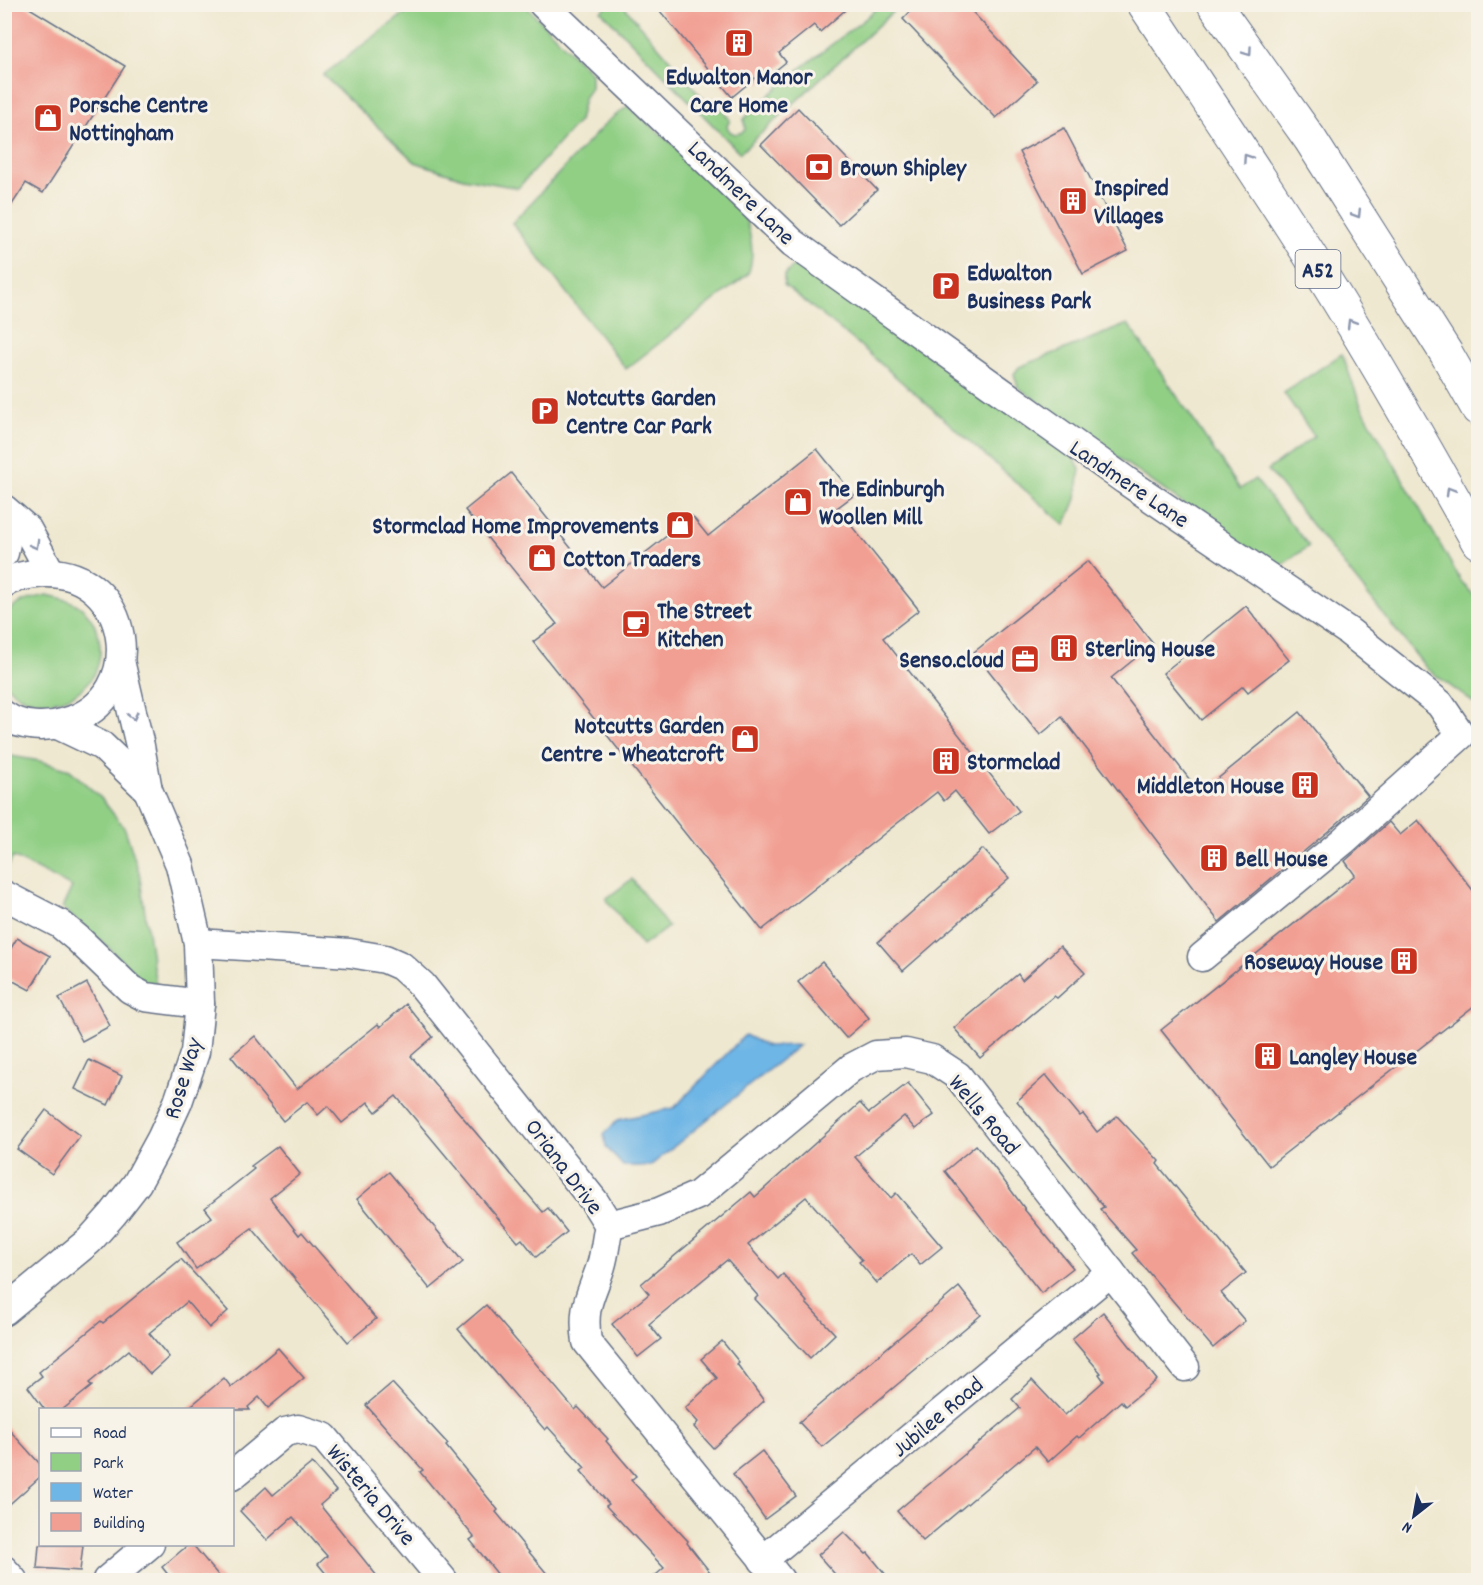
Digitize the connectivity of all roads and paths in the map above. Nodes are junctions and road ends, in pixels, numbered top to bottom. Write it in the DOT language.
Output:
graph roads {
  1 [pos="543,4"];
  2 [pos="1144,4"];
  3 [pos="1214,4"];
  4 [pos="1479,410"];
  5 [pos="4,509"];
  6 [pos="4,520"];
  7 [pos="1479,542"];
  8 [pos="4,553"];
  9 [pos="51,573"];
  10 [pos="4,583"];
  11 [pos="121,665"];
  12 [pos="4,715"];
  13 [pos="57,725"];
  14 [pos="148,790"];
  15 [pos="4,895"];
  16 [pos="198,942"];
  17 [pos="1202,957"];
  18 [pos="200,1004"];
  19 [pos="609,1225"];
  20 [pos="1111,1272"];
  21 [pos="4,1311"];
  22 [pos="1185,1367"];
  23 [pos="234,1474"];
  24 [pos="149,1546"];
  25 [pos="4,1570"];
  26 [pos="771,1570"];
  27 [pos="118,1577"];
  28 [pos="13,1581"];
  29 [pos="443,1581"];
  1 -- 17 [label="street, Landmere Lane"];
  7 -- 2 [label="highway, A52, one-way"];
  3 -- 4 [label="highway, A52, one-way"];
  5 -- 9 [label="street, one-way"];
  6 -- 8 [label="street"];
  9 -- 10 [label="street"];
  9 -- 11 [label="street"];
  11 -- 13 [label="street"];
  11 -- 14 [label="street, Rose Way, one-way"];
  12 -- 13 [label="street"];
  13 -- 14 [label="street, Rose Way"];
  14 -- 16 [label="street, Rose Way"];
  15 -- 18 [label="street"];
  16 -- 18 [label="street, Rose Way"];
  16 -- 19 [label="street, Oriana Drive"];
  18 -- 21 [label="street, Rose Way"];
  19 -- 20 [label="street, Wells Road"];
  19 -- 26 [label="street, Oriana Drive"];
  20 -- 22 [label="street, Wells Road"];
  20 -- 26 [label="street, Jubilee Road"];
  23 -- 29 [label="street, Wisteria Drive"];
  24 -- 27 [label="street"];
  25 -- 28 [label="street"];
}
